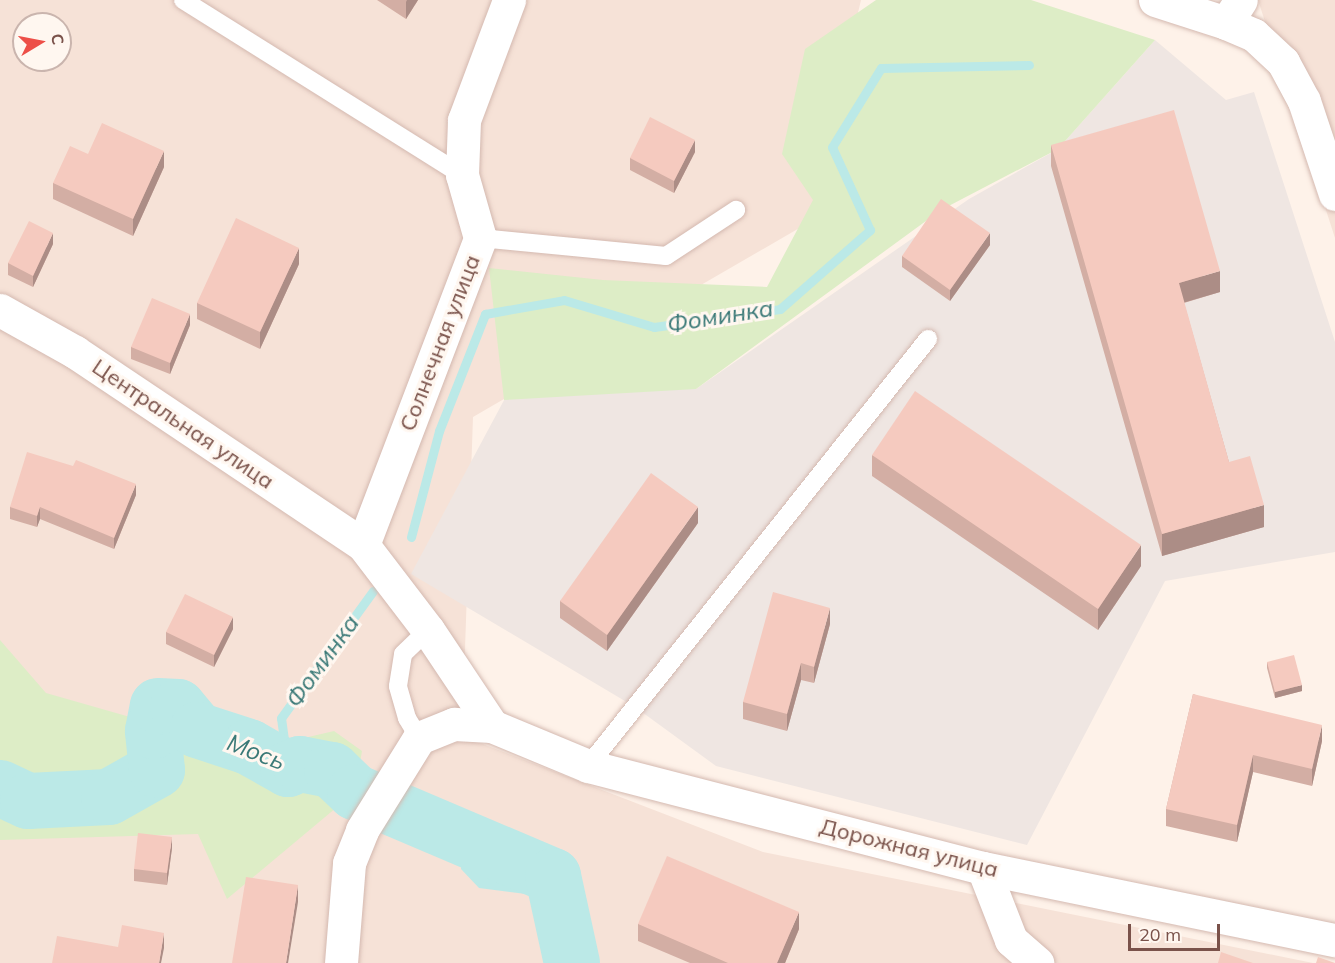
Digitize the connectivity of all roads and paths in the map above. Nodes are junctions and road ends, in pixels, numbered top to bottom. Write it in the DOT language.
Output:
graph roads {
  1 [pos="183,0"];
  2 [pos="509,0"];
  3 [pos="1155,0"];
  4 [pos="1234,11"];
  5 [pos="462,175"];
  6 [pos="1335,194"];
  7 [pos="736,210"];
  8 [pos="480,238"];
  9 [pos="0,310"];
  10 [pos="928,339"];
  11 [pos="363,545"];
  12 [pos="428,630"];
  13 [pos="492,726"];
  14 [pos="419,738"];
  15 [pos="588,766"];
  16 [pos="983,868"];
  17 [pos="1335,940"];
  18 [pos="341,963"];
  19 [pos="1037,963"];
  1 -- 5 [label="lane"];
  2 -- 5 [label="street, Солнечная улица"];
  3 -- 4 [label="street"];
  4 -- 6 [label="street"];
  5 -- 8 [label="street, Солнечная улица"];
  7 -- 8 [label="lane"];
  8 -- 11 [label="street, Солнечная улица"];
  9 -- 11 [label="street, Центральная улица"];
  10 -- 15 [label="lane"];
  11 -- 12 [label="street, Центральная улица"];
  12 -- 13 [label="street, Центральная улица"];
  12 -- 14 [label="lane"];
  13 -- 14 [label="street"];
  13 -- 15 [label="street, Дорожная улица"];
  14 -- 18 [label="street"];
  15 -- 16 [label="street, Дорожная улица"];
  16 -- 17 [label="street, Дорожная улица"];
  16 -- 19 [label="street"];
}
